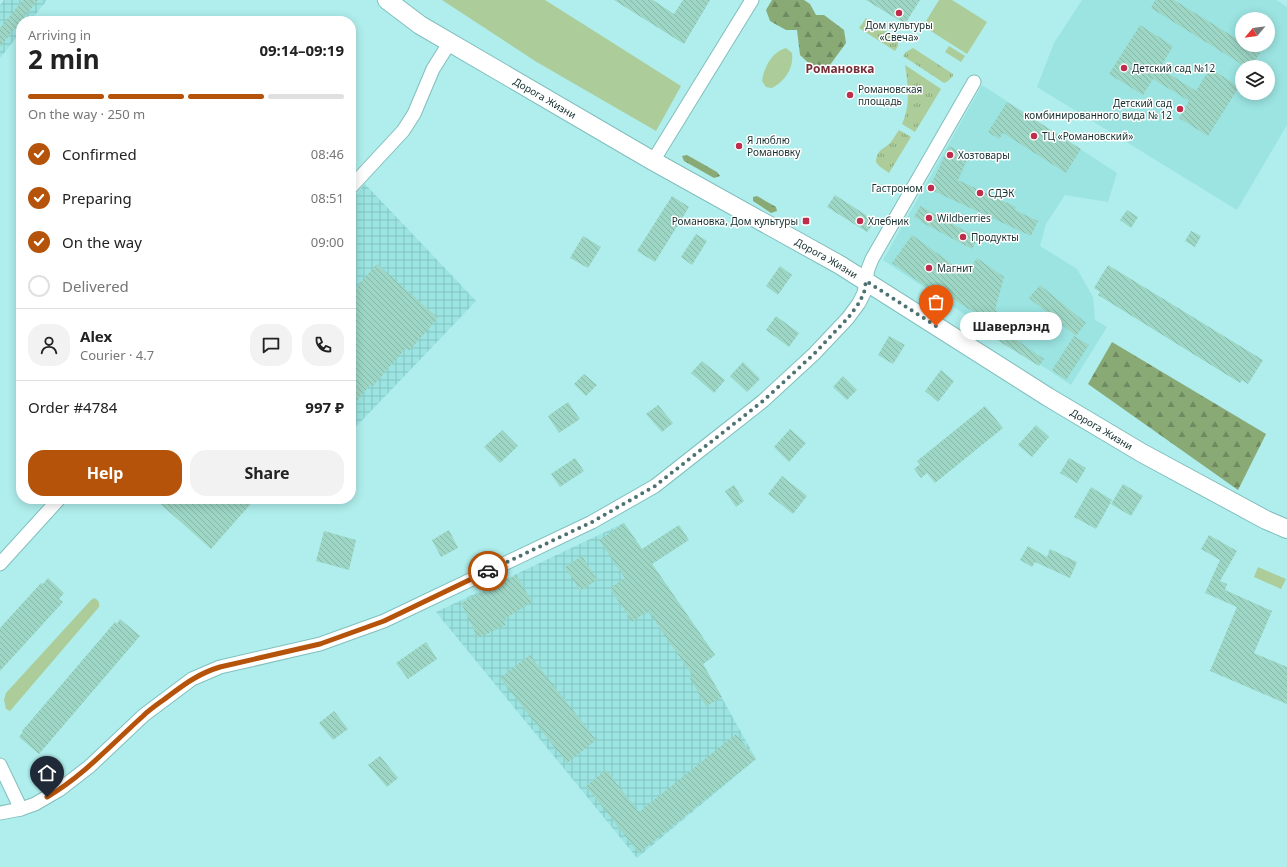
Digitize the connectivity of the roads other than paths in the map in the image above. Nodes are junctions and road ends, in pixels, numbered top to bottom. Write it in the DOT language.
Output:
graph roads {
  1 [pos="387,0"];
  2 [pos="752,0"];
  3 [pos="450,42"];
  4 [pos="974,82"];
  5 [pos="653,161"];
  6 [pos="356,182"];
  7 [pos="866,281"];
  8 [pos="54,504"];
  9 [pos="1287,529"];
  10 [pos="0,564"];
  11 [pos="0,765"];
  12 [pos="21,809"];
  13 [pos="0,813"];
  1 -- 3 [label="main road, Дорога Жизни"];
  2 -- 5 [label="street"];
  3 -- 5 [label="main road, Дорога Жизни"];
  3 -- 6 [label="street"];
  4 -- 7 [label="street"];
  5 -- 7 [label="main road, Дорога Жизни"];
  7 -- 9 [label="main road, Дорога Жизни"];
  7 -- 12 [label="street"];
  8 -- 10 [label="street"];
  11 -- 12 [label="street"];
  12 -- 13 [label="street"];
}
